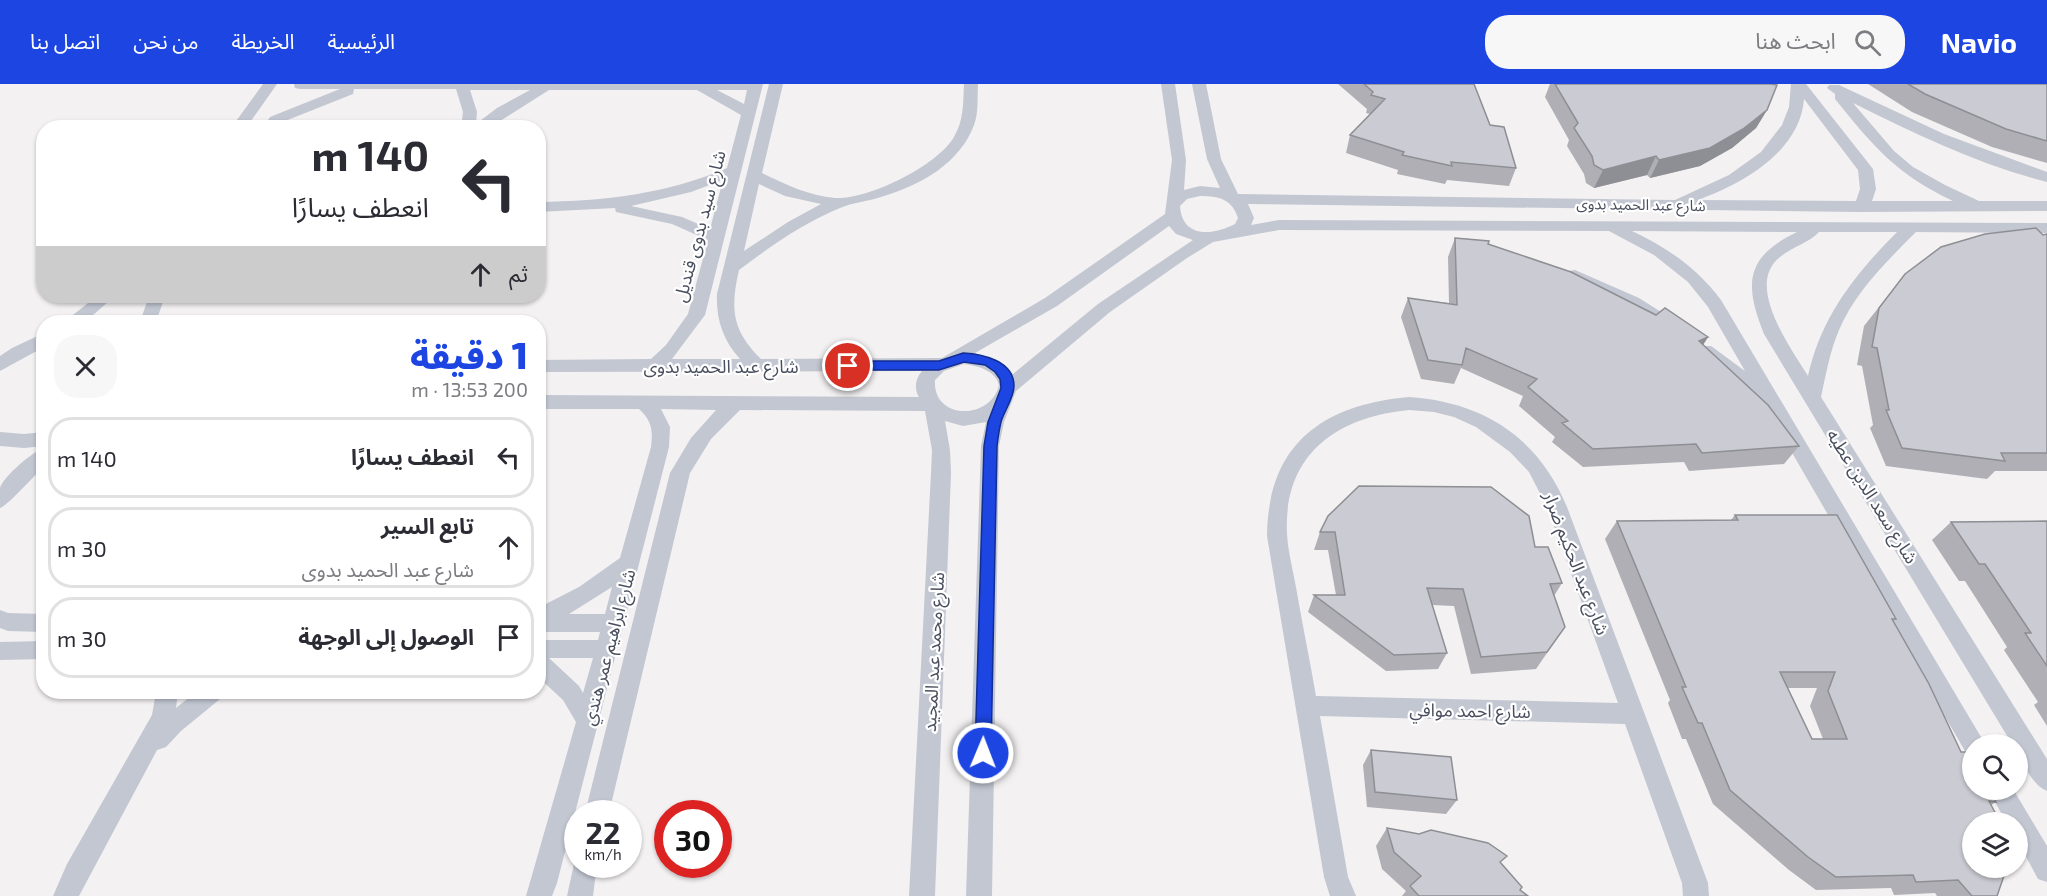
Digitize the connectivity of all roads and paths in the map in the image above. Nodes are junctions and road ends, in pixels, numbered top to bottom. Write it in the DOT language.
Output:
graph roads {
  1 [pos="270,84"];
  2 [pos="776,84"];
  3 [pos="971,84"];
  4 [pos="1168,84"];
  5 [pos="1199,84"];
  6 [pos="1798,84"];
  7 [pos="301,85"];
  8 [pos="374,85"];
  9 [pos="756,85"];
  10 [pos="462,86"];
  11 [pos="548,86"];
  12 [pos="694,86"];
  13 [pos="1833,86"];
  14 [pos="749,114"];
  15 [pos="244,120"];
  16 [pos="276,120"];
  17 [pos="281,120"];
  18 [pos="469,120"];
  19 [pos="490,120"];
  20 [pos="734,170"];
  21 [pos="754,175"];
  22 [pos="2047,177"];
  23 [pos="1232,197"];
  24 [pos="1176,200"];
  25 [pos="836,203"];
  26 [pos="1669,205"];
  27 [pos="605,206"];
  28 [pos="2047,206"];
  29 [pos="546,207"];
  30 [pos="1860,207"];
  31 [pos="1982,207"];
  32 [pos="1171,217"];
  33 [pos="1421,225"];
  34 [pos="1611,227"];
  35 [pos="1819,228"];
  36 [pos="1911,228"];
  37 [pos="2047,228"];
  38 [pos="1237,232"];
  39 [pos="717,238"];
  40 [pos="1208,238"];
  41 [pos="1476,242"];
  42 [pos="731,268"];
  43 [pos="1562,271"];
  44 [pos="98,303"];
  45 [pos="724,314"];
  46 [pos="84,315"];
  47 [pos="696,315"];
  48 [pos="1734,334"];
  49 [pos="1773,334"];
  50 [pos="36,342"];
  51 [pos="36,344"];
  52 [pos="0,356"];
  53 [pos="944,363"];
  54 [pos="0,365"];
  55 [pos="546,366"];
  56 [pos="655,366"];
  57 [pos="757,366"];
  58 [pos="1006,394"];
  59 [pos="1812,397"];
  60 [pos="1772,400"];
  61 [pos="546,402"];
  62 [pos="642,402"];
  63 [pos="737,402"];
  64 [pos="932,406"];
  65 [pos="0,440"];
  66 [pos="36,440"];
  67 [pos="36,462"];
  68 [pos="0,500"];
  69 [pos="631,561"];
  70 [pos="546,615"];
  71 [pos="3,623"];
  72 [pos="36,623"];
  73 [pos="546,623"];
  74 [pos="614,624"];
  75 [pos="546,649"];
  76 [pos="608,649"];
  77 [pos="36,650"];
  78 [pos="0,651"];
  79 [pos="546,667"];
  80 [pos="166,699"];
  81 [pos="203,699"];
  82 [pos="1306,706"];
  83 [pos="1633,714"];
  84 [pos="588,722"];
  85 [pos="1967,734"];
  86 [pos="142,757"];
  87 [pos="2047,780"];
  88 [pos="600,800"];
  89 [pos="2006,800"];
  90 [pos="2047,870"];
  91 [pos="583,878"];
  92 [pos="1337,890"];
  93 [pos="1698,892"];
  94 [pos="66,896"];
  95 [pos="539,896"];
  96 [pos="580,896"];
  97 [pos="922,896"];
  98 [pos="979,896"];
  1 -- 15 [label="street"];
  2 -- 21 [label="street"];
  3 -- 25 [label="street"];
  4 -- 24 [label="street"];
  5 -- 23 [label="street"];
  6 -- 26 [label="street"];
  6 -- 30 [label="street"];
  7 -- 8 [label="street"];
  7 -- 16 [label="street"];
  8 -- 10 [label="street"];
  8 -- 17 [label="street"];
  9 -- 12 [label="street"];
  9 -- 14 [label="street, شارع سيد بدوى قنديل"];
  10 -- 11 [label="street"];
  10 -- 18 [label="street"];
  11 -- 12 [label="street"];
  11 -- 19 [label="street"];
  12 -- 14 [label="street"];
  13 -- 22 [label="street"];
  13 -- 31 [label="street"];
  14 -- 20 [label="street, شارع سيد بدوى قنديل"];
  20 -- 27 [label="street"];
  20 -- 39 [label="street, شارع سيد بدوى قنديل"];
  21 -- 25 [label="street"];
  21 -- 42 [label="street"];
  23 -- 24 [label="street"];
  23 -- 26 [label="street, شارع عبد الحميد بدوى"];
  23 -- 38 [label="street"];
  24 -- 32 [label="street"];
  25 -- 42 [label="street"];
  26 -- 30 [label="street, شارع عبد الحميد بدوى"];
  27 -- 29 [label="street"];
  27 -- 39 [label="street"];
  28 -- 31 [label="street, شارع عبد الحميد بدوى"];
  30 -- 31 [label="street, شارع عبد الحميد بدوى"];
  32 -- 40 [label="street"];
  32 -- 53 [label="street, شارع عبد الحميد بدوى"];
  33 -- 34 [label="street, شارع عبد الحميد بدوى"];
  33 -- 38 [label="street, شارع عبد الحميد بدوى"];
  33 -- 41 [label="street"];
  34 -- 35 [label="street, شارع عبد الحميد بدوى"];
  34 -- 48 [label="street, شارع سعد الدين عطيه"];
  35 -- 36 [label="street, شارع عبد الحميد بدوى"];
  35 -- 49 [label="street, شارع سعد الدين عطيه"];
  36 -- 37 [label="street, شارع عبد الحميد بدوى"];
  36 -- 59 [label="street"];
  38 -- 40 [label="street"];
  39 -- 47 [label="street, شارع سيد بدوى قنديل"];
  40 -- 58 [label="street"];
  42 -- 45 [label="street"];
  43 -- 60 [label="street"];
  44 -- 46 [label="street"];
  45 -- 47 [label="street"];
  45 -- 57 [label="street"];
  47 -- 56 [label="street, شارع سيد بدوى قنديل"];
  48 -- 49 [label="street"];
  48 -- 60 [label="street, شارع سعد الدين عطيه"];
  49 -- 59 [label="street, شارع سعد الدين عطيه"];
  50 -- 52 [label="street"];
  51 -- 54 [label="street"];
  53 -- 57 [label="street, شارع عبد الحميد بدوى"];
  53 -- 58 [label="street"];
  53 -- 64 [label="street"];
  55 -- 56 [label="street, شارع عبد الحميد بدوى"];
  56 -- 57 [label="street, شارع عبد الحميد بدوى"];
  58 -- 64 [label="street"];
  58 -- 98 [label="street"];
  59 -- 87 [label="street, شارع سعد الدين عطيه"];
  60 -- 85 [label="street, شارع سعد الدين عطيه"];
  61 -- 62 [label="street, شارع عبد الحميد بدوى"];
  62 -- 63 [label="street, شارع عبد الحميد بدوى"];
  62 -- 69 [label="street, شارع ابراهيم عمر هندي"];
  63 -- 64 [label="street, شارع عبد الحميد بدوى"];
  63 -- 88 [label="street, شارع ابراهيم عمر هندي"];
  64 -- 97 [label="street, شارع محمد عبد المجيد"];
  65 -- 66 [label="street"];
  67 -- 68 [label="street"];
  69 -- 70 [label="street"];
  69 -- 74 [label="street, شارع ابراهيم عمر هندي"];
  71 -- 72 [label="street"];
  73 -- 74 [label="street"];
  74 -- 76 [label="street, شارع ابراهيم عمر هندي"];
  75 -- 76 [label="street"];
  76 -- 84 [label="street, شارع ابراهيم عمر هندي"];
  77 -- 78 [label="street"];
  79 -- 84 [label="street"];
  80 -- 86 [label="street"];
  81 -- 86 [label="street"];
  82 -- 83 [label="street, شارع احمد موافي"];
  82 -- 83 [label="street, شارع عبد الحكيم ضرار"];
  82 -- 92 [label="street, شارع عبد الحكيم ضرار"];
  83 -- 93 [label="street, شارع عبد الحكيم ضرار"];
  84 -- 95 [label="street, شارع ابراهيم عمر هندي"];
  86 -- 94 [label="street"];
  89 -- 90 [label="street"];
  91 -- 96 [label="street"];
}
